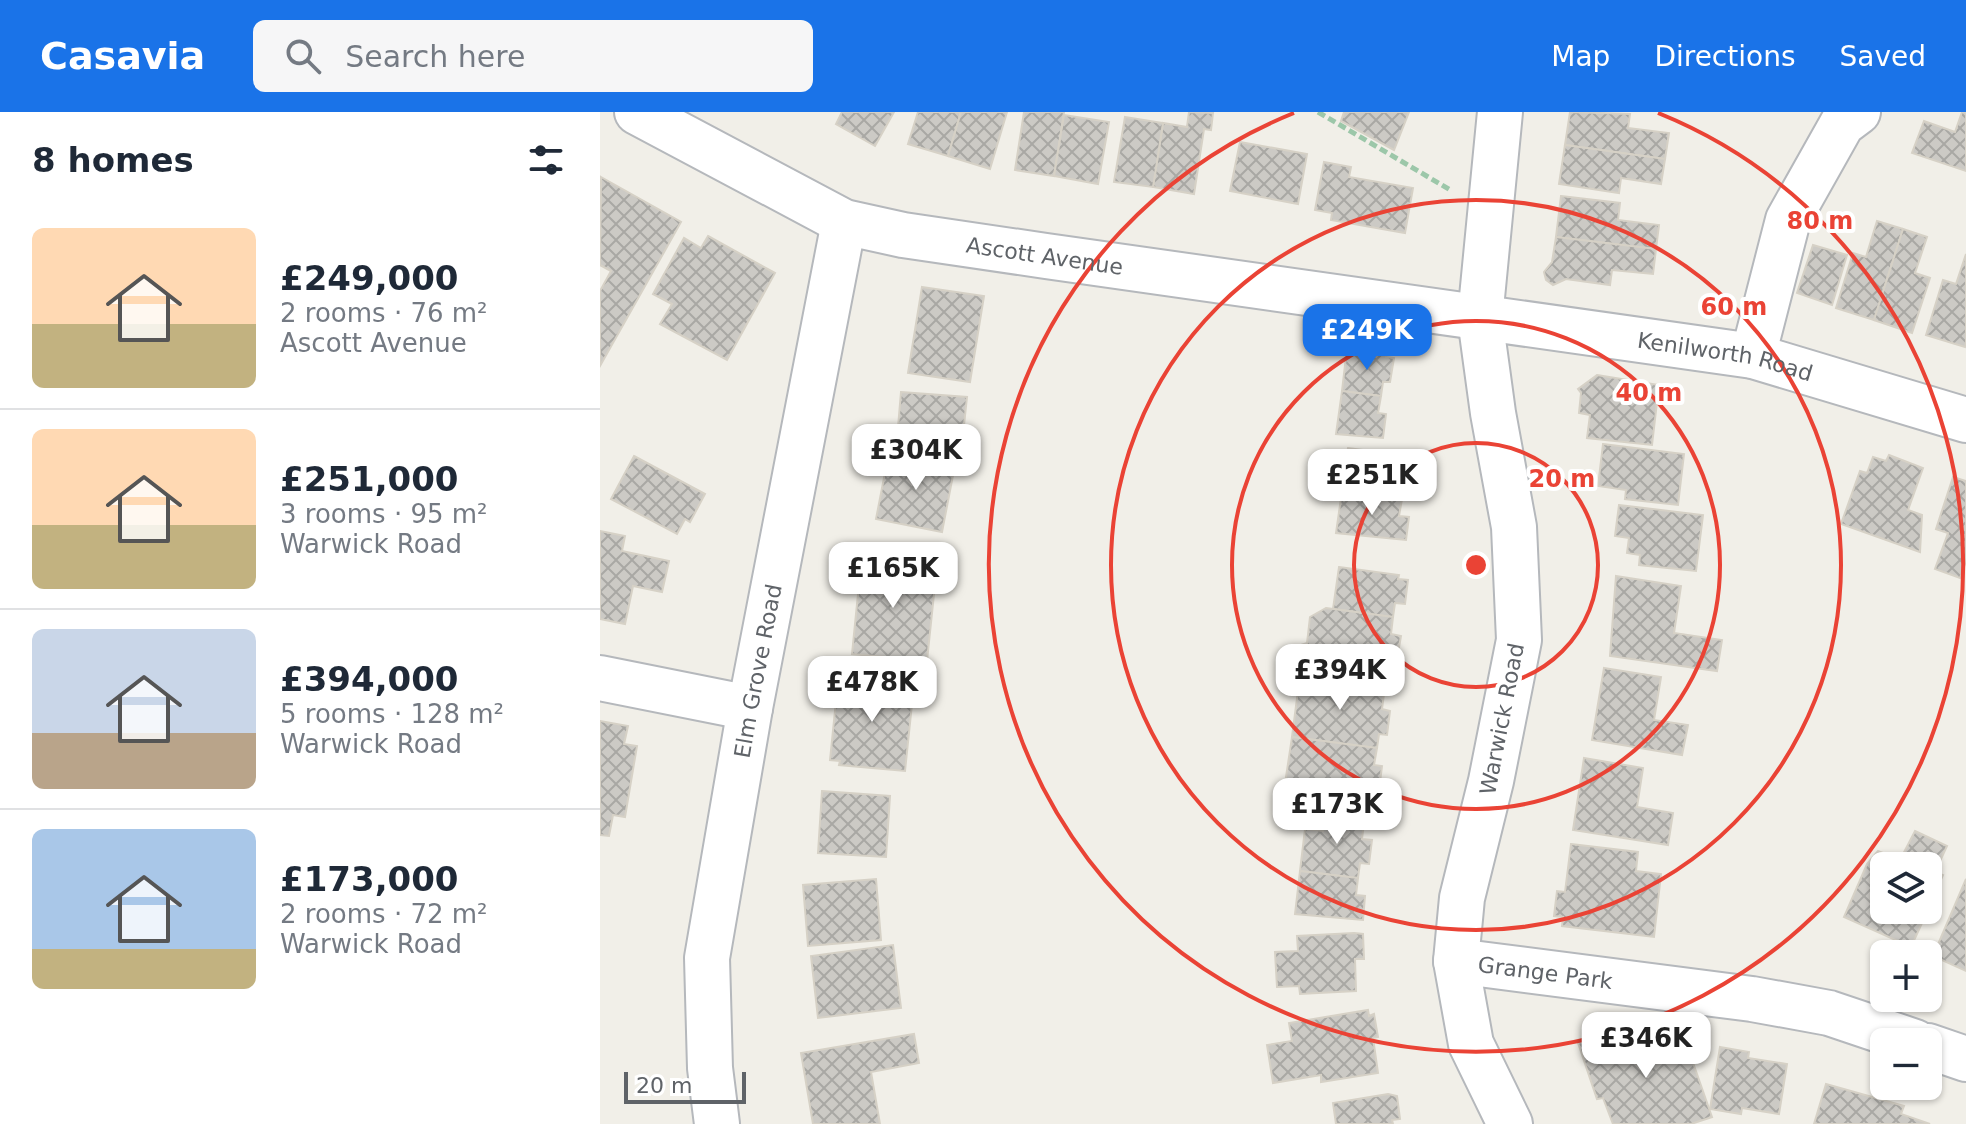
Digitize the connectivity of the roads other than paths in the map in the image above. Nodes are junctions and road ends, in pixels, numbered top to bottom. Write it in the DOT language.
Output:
graph roads {
  1 [pos="637,112"];
  2 [pos="1500,112"];
  3 [pos="1858,112"];
  4 [pos="844,222"];
  5 [pos="1480,318"];
  6 [pos="1753,356"];
  7 [pos="1966,420"];
  8 [pos="600,678"];
  9 [pos="750,708"];
  10 [pos="1456,961"];
  11 [pos="1873,1028"];
  12 [pos="1942,1051"];
  13 [pos="1966,1059"];
  14 [pos="717,1124"];
  15 [pos="1510,1124"];
  1 -- 4 [label="street, Ascott Avenue"];
  2 -- 5 [label="street, Warwick Road"];
  3 -- 6 [label="street"];
  4 -- 5 [label="street, Ascott Avenue"];
  4 -- 9 [label="street, Elm Grove Road"];
  5 -- 6 [label="street, Kenilworth Road"];
  5 -- 10 [label="street, Warwick Road"];
  6 -- 7 [label="street, Kenilworth Road"];
  8 -- 9 [label="street"];
  9 -- 14 [label="street, Elm Grove Road"];
  10 -- 11 [label="street, Grange Park"];
  10 -- 15 [label="street, Warwick Road"];
  12 -- 13 [label="street"];
}
